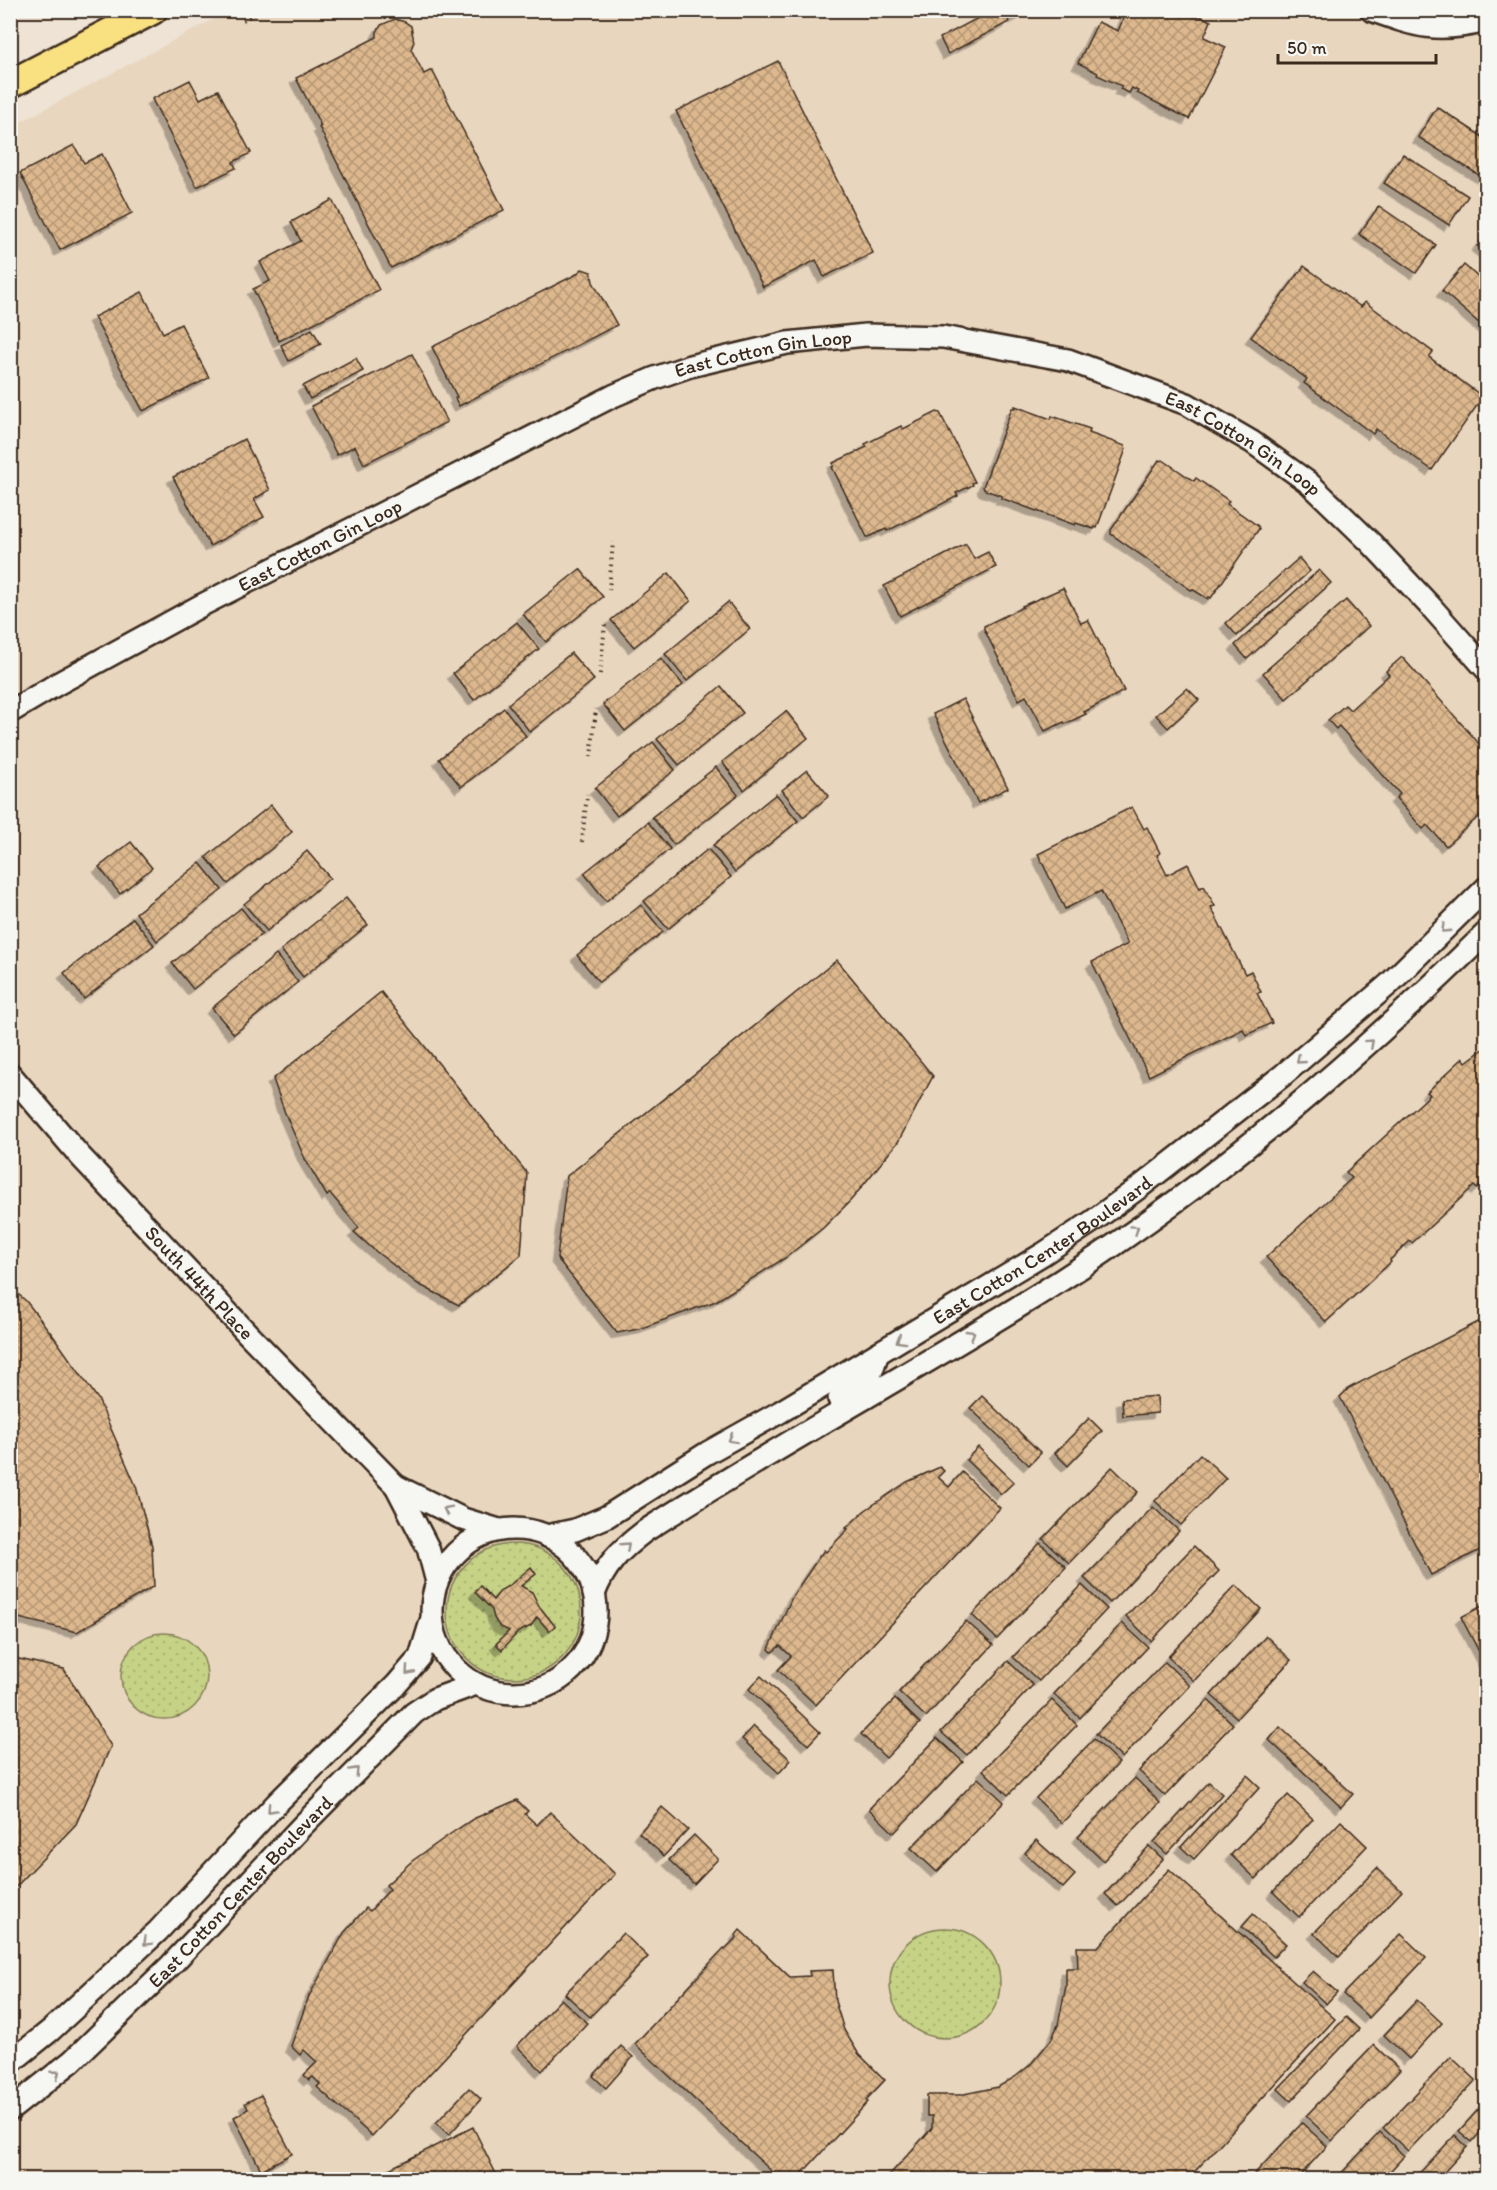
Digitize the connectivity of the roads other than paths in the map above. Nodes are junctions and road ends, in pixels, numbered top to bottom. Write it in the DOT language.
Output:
graph roads {
  1 [pos="153,10"];
  2 [pos="1371,10"];
  3 [pos="123,17"];
  4 [pos="1486,21"];
  5 [pos="10,84"];
  6 [pos="1486,669"];
  7 [pos="10,712"];
  8 [pos="1486,888"];
  9 [pos="1486,933"];
  10 [pos="10,1074"];
  11 [pos="878,1353"];
  12 [pos="734,1476"];
  13 [pos="396,1486"];
  14 [pos="499,1530"];
  15 [pos="548,1536"];
  16 [pos="436,1582"];
  17 [pos="594,1594"];
  18 [pos="432,1618"];
  19 [pos="477,1684"];
  20 [pos="10,2063"];
  21 [pos="10,2110"];
  1 -- 3 [label="main road"];
  2 -- 4 [label="street"];
  3 -- 5 [label="main road"];
  6 -- 7 [label="street, East Cotton Gin Loop"];
  8 -- 11 [label="street, East Cotton Center Boulevard, one-way"];
  12 -- 9 [label="street, East Cotton Center Boulevard, one-way"];
  10 -- 13 [label="street, South 44th Place"];
  11 -- 12 [label="street"];
  11 -- 15 [label="street, East Cotton Center Boulevard, one-way"];
  17 -- 12 [label="street, East Cotton Center Boulevard, one-way"];
  14 -- 13 [label="street, South 44th Place, one-way"];
  13 -- 16 [label="street, South 44th Place"];
  14 -- 15 [label="street, East Cotton Center Boulevard"];
  14 -- 16 [label="street, East Cotton Center Boulevard"];
  15 -- 17 [label="street, East Cotton Center Boulevard"];
  16 -- 18 [label="street, East Cotton Center Boulevard"];
  17 -- 19 [label="street, East Cotton Center Boulevard"];
  18 -- 19 [label="street, East Cotton Center Boulevard"];
  18 -- 20 [label="street, East Cotton Center Boulevard, one-way"];
  21 -- 19 [label="street, East Cotton Center Boulevard, one-way"];
}
